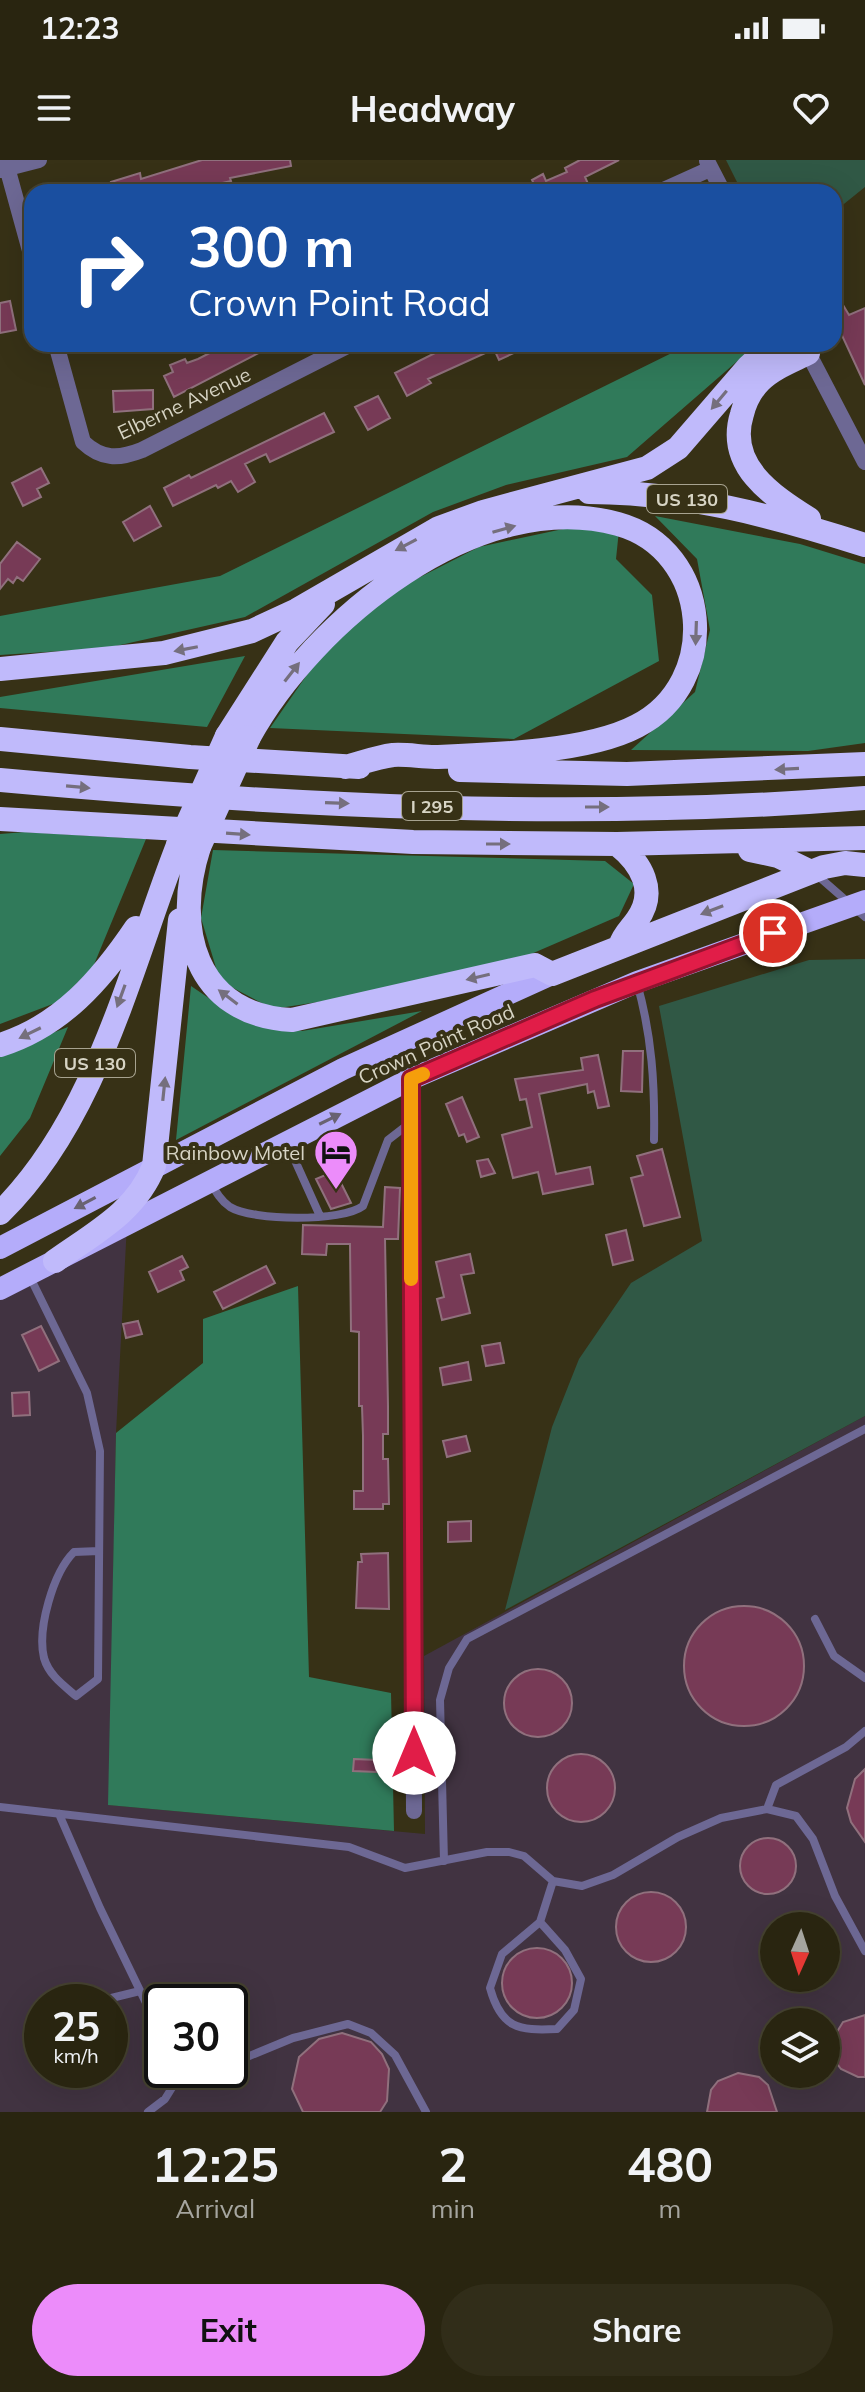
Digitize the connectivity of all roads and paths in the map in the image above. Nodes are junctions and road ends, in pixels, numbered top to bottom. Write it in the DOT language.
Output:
graph roads {
  1 [pos="39,160"];
  2 [pos="708,164"];
  3 [pos="4,166"];
  4 [pos="673,184"];
  5 [pos="719,184"];
  6 [pos="24,232"];
  7 [pos="58,352"];
  8 [pos="335,352"];
  9 [pos="764,352"];
  10 [pos="799,352"];
  11 [pos="807,352"];
  12 [pos="865,462"];
  13 [pos="531,499"];
  14 [pos="839,537"];
  15 [pos="865,545"];
  16 [pos="358,573"];
  17 [pos="0,669"];
  18 [pos="238,736"];
  19 [pos="0,739"];
  20 [pos="865,764"];
  21 [pos="346,767"];
  22 [pos="0,780"];
  23 [pos="865,798"];
  24 [pos="0,819"];
  25 [pos="49,822"];
  26 [pos="0,825"];
  27 [pos="865,838"];
  28 [pos="706,843"];
  29 [pos="617,844"];
  30 [pos="188,846"];
  31 [pos="865,865"];
  32 [pos="811,872"];
  33 [pos="189,879"];
  34 [pos="158,897"];
  35 [pos="861,908"];
  36 [pos="620,946"];
  37 [pos="552,974"];
  38 [pos="637,982"];
  39 [pos="395,1044"];
  40 [pos="0,1045"];
  41 [pos="411,1079"];
  42 [pos="410,1123"];
  43 [pos="654,1140"];
  44 [pos="286,1141"];
  45 [pos="154,1166"];
  46 [pos="210,1181"];
  47 [pos="0,1213"];
  48 [pos="320,1216"];
  49 [pos="0,1248"];
  50 [pos="55,1261"];
  51 [pos="28,1275"];
  52 [pos="0,1289"];
  53 [pos="865,1429"];
  54 [pos="99,1551"];
  55 [pos="815,1619"];
  56 [pos="865,1678"];
  57 [pos="865,1731"];
  58 [pos="0,1807"];
  59 [pos="767,1809"];
  60 [pos="414,1811"];
  61 [pos="59,1814"];
  62 [pos="444,1861"];
  63 [pos="553,1881"];
  64 [pos="540,1922"];
  65 [pos="865,1951"];
  66 [pos="140,1991"];
  67 [pos="128,1994"];
  68 [pos="144,1999"];
  69 [pos="248,2057"];
  70 [pos="172,2088"];
  71 [pos="148,2112"];
  72 [pos="426,2112"];
  1 -- 3 [label="street"];
  2 -- 4 [label="street"];
  2 -- 5 [label="street"];
  3 -- 6 [label="street"];
  7 -- 8 [label="street, Elberne Avenue"];
  9 -- 13 [label="highway, one-way"];
  10 -- 14 [label="highway"];
  11 -- 12 [label="street"];
  13 -- 14 [label="highway, US 130"];
  13 -- 16 [label="highway, US 130, one-way"];
  14 -- 15 [label="highway, US 130"];
  16 -- 17 [label="highway, one-way"];
  16 -- 18 [label="highway, US 130"];
  18 -- 21 [label="highway, one-way"];
  18 -- 30 [label="highway, bridge"];
  19 -- 21 [label="highway, I 295"];
  20 -- 21 [label="highway, I 295, one-way"];
  22 -- 23 [label="highway, I 295, one-way"];
  24 -- 25 [label="highway"];
  25 -- 26 [label="highway"];
  25 -- 29 [label="highway, one-way"];
  27 -- 28 [label="highway"];
  28 -- 29 [label="highway"];
  28 -- 32 [label="highway"];
  29 -- 36 [label="highway"];
  30 -- 33 [label="highway"];
  30 -- 34 [label="highway, US 130"];
  31 -- 32 [label="highway"];
  32 -- 35 [label="lane"];
  32 -- 36 [label="highway, one-way"];
  37 -- 33 [label="highway, one-way"];
  45 -- 33 [label="highway, one-way"];
  34 -- 40 [label="highway, one-way"];
  34 -- 47 [label="highway, US 130, one-way"];
  35 -- 38 [label="highway, Crown Point Road"];
  36 -- 37 [label="highway"];
  37 -- 39 [label="highway"];
  38 -- 41 [label="highway, Crown Point Road"];
  38 -- 43 [label="lane"];
  39 -- 41 [label="street"];
  39 -- 45 [label="highway"];
  41 -- 42 [label="street"];
  44 -- 41 [label="highway, Crown Point Road, one-way"];
  42 -- 48 [label="lane"];
  42 -- 60 [label="street"];
  44 -- 46 [label="highway, Crown Point Road"];
  44 -- 48 [label="lane"];
  45 -- 49 [label="highway, one-way"];
  45 -- 50 [label="highway"];
  46 -- 48 [label="lane"];
  46 -- 50 [label="highway, Crown Point Road"];
  50 -- 51 [label="highway, Crown Point Road"];
  51 -- 52 [label="highway, Crown Point Road"];
  51 -- 54 [label="lane"];
  53 -- 62 [label="lane"];
  54 -- 54 [label="lane"];
  55 -- 56 [label="lane"];
  57 -- 59 [label="lane"];
  58 -- 61 [label="lane"];
  59 -- 63 [label="lane"];
  59 -- 65 [label="lane"];
  61 -- 62 [label="lane"];
  61 -- 66 [label="lane"];
  62 -- 63 [label="lane"];
  63 -- 64 [label="lane"];
  64 -- 64 [label="lane"];
  66 -- 67 [label="lane"];
  66 -- 68 [label="lane"];
  69 -- 72 [label="lane"];
  70 -- 71 [label="lane"];
}
